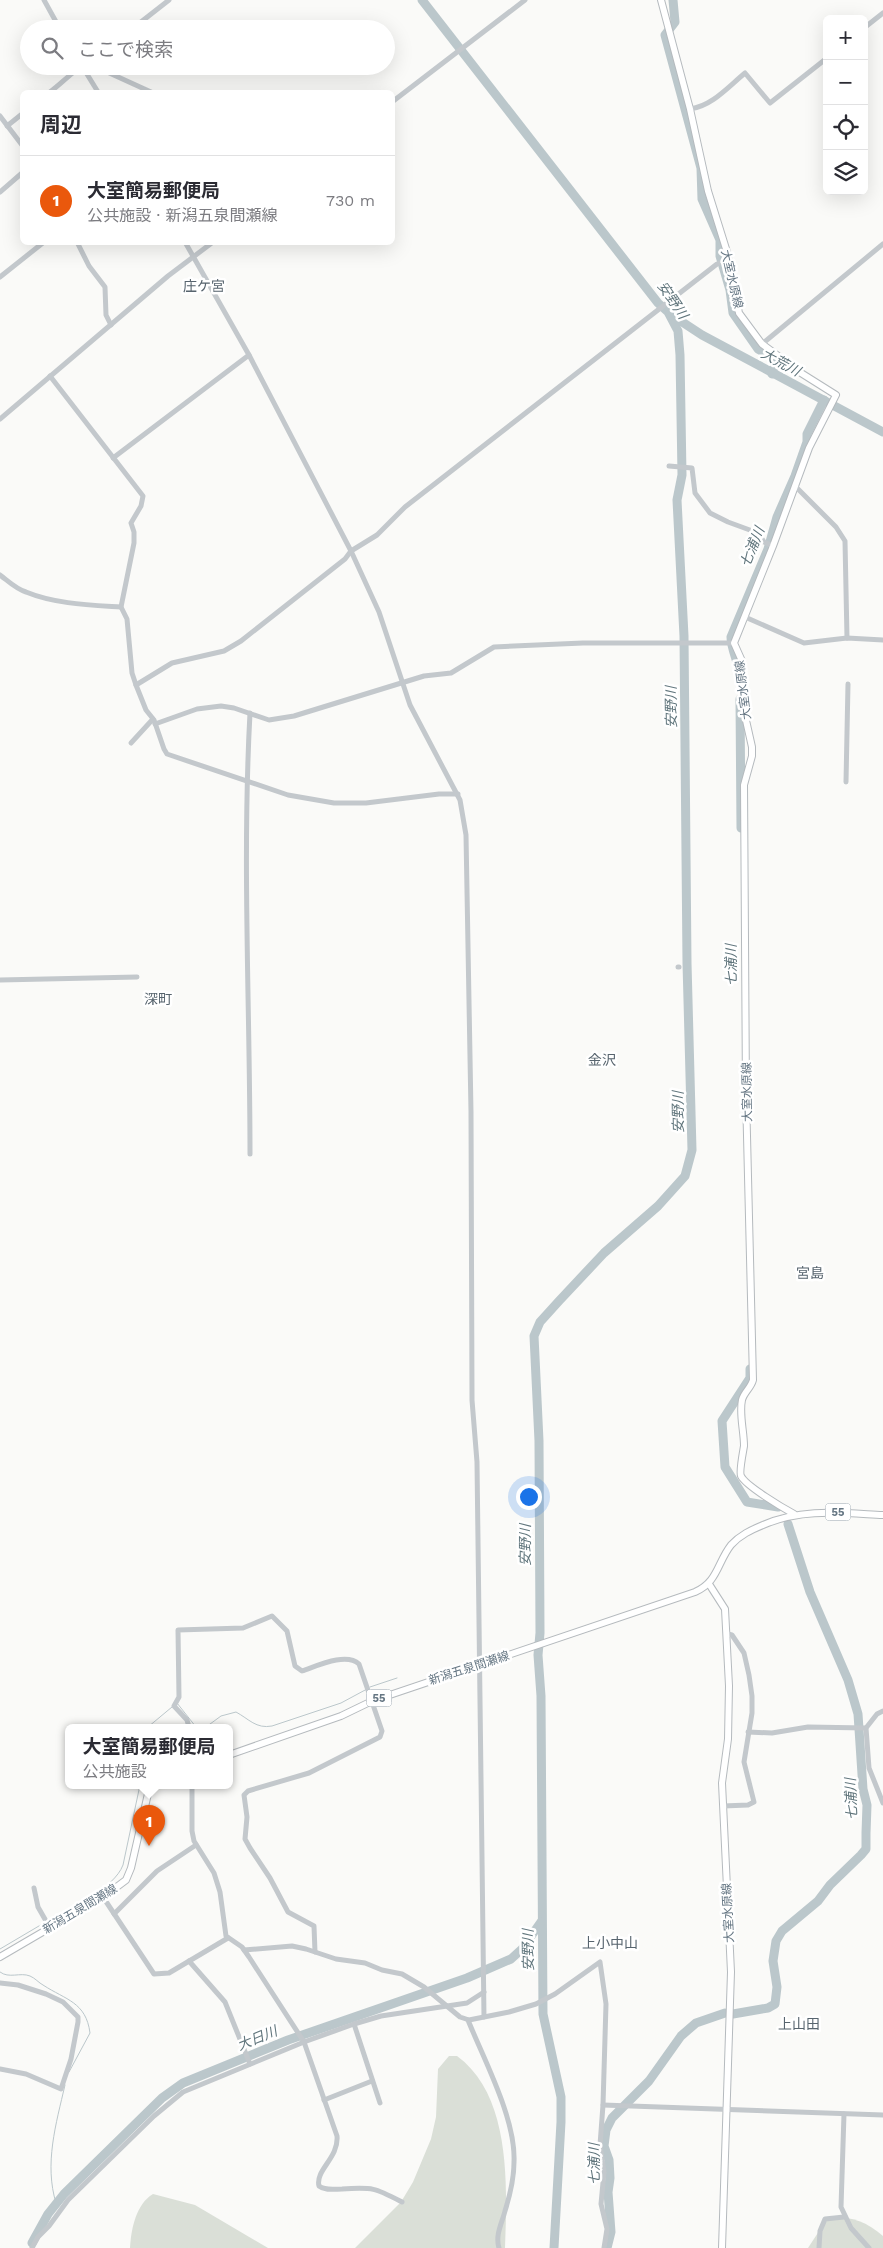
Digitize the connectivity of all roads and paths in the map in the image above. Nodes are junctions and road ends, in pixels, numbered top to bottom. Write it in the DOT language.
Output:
graph roads {
  1 [pos="44,0"];
  2 [pos="168,0"];
  3 [pos="525,0"];
  4 [pos="661,0"];
  5 [pos="883,14"];
  6 [pos="55,20"];
  7 [pos="143,20"];
  8 [pos="868,25"];
  9 [pos="824,60"];
  10 [pos="71,75"];
  11 [pos="88,75"];
  12 [pos="114,75"];
  13 [pos="53,90"];
  14 [pos="97,90"];
  15 [pos="147,90"];
  16 [pos="395,100"];
  17 [pos="690,110"];
  18 [pos="0,116"];
  19 [pos="20,116"];
  20 [pos="7,126"];
  21 [pos="20,142"];
  22 [pos="20,175"];
  23 [pos="0,192"];
  24 [pos="883,244"];
  25 [pos="40,245"];
  26 [pos="79,245"];
  27 [pos="186,245"];
  28 [pos="209,245"];
  29 [pos="193,258"];
  30 [pos="724,261"];
  31 [pos="0,277"];
  32 [pos="112,325"];
  33 [pos="762,344"];
  34 [pos="249,354"];
  35 [pos="50,376"];
  36 [pos="0,419"];
  37 [pos="113,458"];
  38 [pos="671,467"];
  39 [pos="795,486"];
  40 [pos="774,546"];
  41 [pos="351,551"];
  42 [pos="0,575"];
  43 [pos="121,607"];
  44 [pos="745,617"];
  45 [pos="848,638"];
  46 [pos="883,640"];
  47 [pos="734,643"];
  48 [pos="402,682"];
  49 [pos="848,684"];
  50 [pos="136,685"];
  51 [pos="250,713"];
  52 [pos="154,721"];
  53 [pos="131,743"];
  54 [pos="246,780"];
  55 [pos="846,782"];
  56 [pos="458,794"];
  57 [pos="137,977"];
  58 [pos="0,980"];
  59 [pos="250,1154"];
  60 [pos="794,1514"];
  61 [pos="883,1515"];
  62 [pos="709,1584"];
  63 [pos="728,1634"];
  64 [pos="480,1665"];
  65 [pos="372,1701"];
  66 [pos="883,1711"];
  67 [pos="188,1724"];
  68 [pos="866,1728"];
  69 [pos="748,1732"];
  70 [pos="233,1754"];
  71 [pos="149,1789"];
  72 [pos="192,1789"];
  73 [pos="883,1803"];
  74 [pos="723,1806"];
  75 [pos="196,1845"];
  76 [pos="34,1888"];
  77 [pos="103,1897"];
  78 [pos="114,1914"];
  79 [pos="50,1928"];
  80 [pos="228,1938"];
  81 [pos="244,1950"];
  82 [pos="315,1952"];
  83 [pos="0,1957"];
  84 [pos="189,1961"];
  85 [pos="0,1983"];
  86 [pos="484,1992"];
  87 [pos="447,2006"];
  88 [pos="484,2017"];
  89 [pos="468,2020"];
  90 [pos="354,2024"];
  91 [pos="304,2042"];
  92 [pos="250,2063"];
  93 [pos="0,2069"];
  94 [pos="372,2081"];
  95 [pos="324,2100"];
  96 [pos="380,2103"];
  97 [pos="603,2105"];
  98 [pos="726,2111"];
  99 [pos="844,2114"];
  100 [pos="883,2115"];
  101 [pos="402,2202"];
  102 [pos="844,2217"];
  103 [pos="32,2248"];
  104 [pos="499,2248"];
  105 [pos="604,2248"];
  106 [pos="722,2248"];
  107 [pos="819,2248"];
  108 [pos="869,2248"];
  1 -- 6 [label="street"];
  2 -- 7 [label="street"];
  3 -- 16 [label="street"];
  4 -- 17 [label="main road, 大室水原線"];
  5 -- 8 [label="street"];
  9 -- 17 [label="street"];
  10 -- 13 [label="street"];
  11 -- 14 [label="street"];
  12 -- 15 [label="street"];
  17 -- 30 [label="main road, 大室水原線"];
  18 -- 20 [label="street"];
  19 -- 20 [label="street"];
  20 -- 21 [label="street"];
  22 -- 23 [label="street"];
  24 -- 33 [label="street"];
  25 -- 31 [label="street"];
  26 -- 32 [label="street"];
  27 -- 29 [label="street"];
  28 -- 29 [label="street"];
  29 -- 32 [label="street"];
  29 -- 34 [label="street"];
  30 -- 33 [label="main road, 大室水原線"];
  30 -- 41 [label="street"];
  32 -- 35 [label="street"];
  33 -- 39 [label="main road, 大室水原線"];
  34 -- 37 [label="street"];
  34 -- 41 [label="street"];
  35 -- 36 [label="street"];
  35 -- 37 [label="street"];
  37 -- 43 [label="street"];
  38 -- 40 [label="street"];
  39 -- 40 [label="main road, 大室水原線"];
  39 -- 45 [label="street"];
  40 -- 44 [label="main road, 大室水原線"];
  41 -- 48 [label="street"];
  41 -- 50 [label="street"];
  42 -- 43 [label="street"];
  43 -- 50 [label="street"];
  44 -- 45 [label="street"];
  44 -- 47 [label="main road, 大室水原線"];
  45 -- 46 [label="street"];
  47 -- 48 [label="street"];
  47 -- 60 [label="main road, 大室水原線"];
  48 -- 51 [label="street"];
  48 -- 56 [label="street"];
  49 -- 55 [label="street"];
  50 -- 52 [label="street"];
  51 -- 52 [label="street"];
  51 -- 54 [label="street"];
  52 -- 53 [label="street"];
  52 -- 54 [label="street"];
  54 -- 56 [label="street"];
  54 -- 59 [label="street"];
  56 -- 64 [label="street"];
  57 -- 58 [label="street"];
  60 -- 61 [label="main road, 55"];
  60 -- 62 [label="main road, 55"];
  62 -- 63 [label="main road, 大室水原線"];
  62 -- 64 [label="main road, 新潟五泉間瀬線 / 55"];
  63 -- 69 [label="street"];
  63 -- 74 [label="main road, 大室水原線"];
  64 -- 65 [label="main road, 新潟五泉間瀬線 / 55"];
  64 -- 86 [label="street"];
  65 -- 67 [label="street"];
  65 -- 70 [label="main road, 新潟五泉間瀬線 / 55"];
  65 -- 82 [label="street"];
  66 -- 68 [label="street"];
  68 -- 69 [label="street"];
  68 -- 73 [label="street"];
  69 -- 74 [label="street"];
  71 -- 77 [label="main road, 新潟五泉間瀬線"];
  72 -- 75 [label="street"];
  74 -- 98 [label="main road, 大室水原線"];
  75 -- 78 [label="street"];
  75 -- 80 [label="street"];
  76 -- 79 [label="street"];
  77 -- 78 [label="street"];
  77 -- 79 [label="main road, 新潟五泉間瀬線"];
  78 -- 84 [label="street"];
  79 -- 83 [label="main road, 新潟五泉間瀬線"];
  80 -- 81 [label="street"];
  80 -- 84 [label="street"];
  81 -- 82 [label="street"];
  81 -- 91 [label="street"];
  82 -- 87 [label="street"];
  84 -- 92 [label="street"];
  85 -- 93 [label="street"];
  86 -- 87 [label="street"];
  86 -- 88 [label="street"];
  87 -- 89 [label="street"];
  87 -- 90 [label="street"];
  88 -- 89 [label="street"];
  88 -- 97 [label="street"];
  89 -- 104 [label="street"];
  90 -- 91 [label="street"];
  90 -- 94 [label="street"];
  91 -- 92 [label="street"];
  91 -- 95 [label="street"];
  92 -- 103 [label="street"];
  94 -- 95 [label="street"];
  94 -- 96 [label="street"];
  95 -- 101 [label="street"];
  97 -- 98 [label="street"];
  97 -- 105 [label="street"];
  98 -- 99 [label="street"];
  98 -- 106 [label="main road, 大室水原線"];
  99 -- 100 [label="street"];
  99 -- 102 [label="street"];
  102 -- 107 [label="street"];
  102 -- 108 [label="street"];
}
